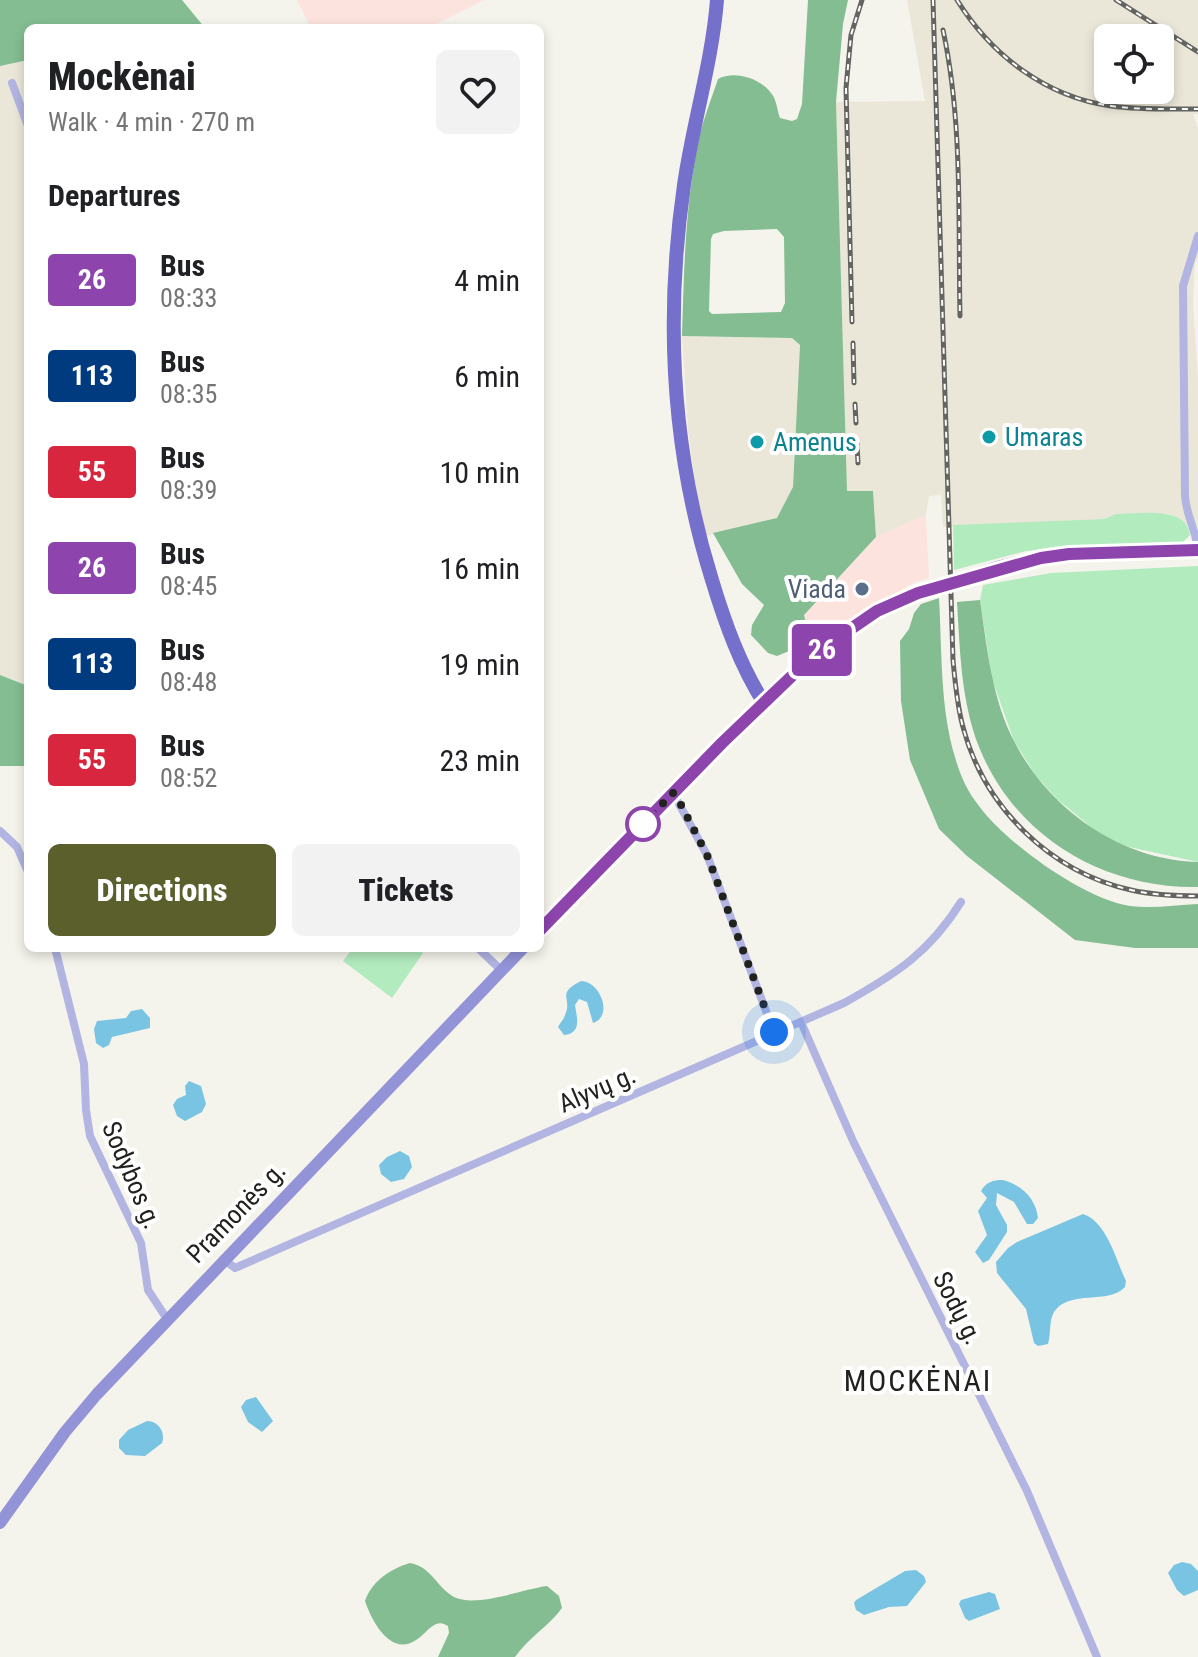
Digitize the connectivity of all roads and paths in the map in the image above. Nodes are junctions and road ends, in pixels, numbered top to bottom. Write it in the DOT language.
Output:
graph roads {
  1 [pos="717,0"];
  2 [pos="12,83"];
  3 [pos="24,115"];
  4 [pos="1198,236"];
  5 [pos="1198,550"];
  6 [pos="764,703"];
  7 [pos="673,793"];
  8 [pos="0,831"];
  9 [pos="24,863"];
  10 [pos="961,902"];
  11 [pos="544,926"];
  12 [pos="56,952"];
  13 [pos="482,952"];
  14 [pos="519,952"];
  15 [pos="501,970"];
  16 [pos="801,1022"];
  17 [pos="774,1032"];
  18 [pos="223,1259"];
  19 [pos="167,1319"];
  20 [pos="0,1523"];
  21 [pos="1097,1657"];
  1 -- 6 [label="highway"];
  2 -- 3 [label="street"];
  4 -- 5 [label="street"];
  5 -- 6 [label="highway, bridge"];
  6 -- 7 [label="main road"];
  7 -- 11 [label="main road"];
  7 -- 17 [label="street"];
  8 -- 9 [label="street"];
  10 -- 16 [label="street, Alyvų g."];
  12 -- 19 [label="street, Sodybos g."];
  13 -- 15 [label="street"];
  14 -- 15 [label="main road, Pramonės g."];
  15 -- 18 [label="main road, Pramonės g."];
  16 -- 17 [label="street, Alyvų g."];
  16 -- 21 [label="street, Sodų g."];
  17 -- 18 [label="street, Alyvų g."];
  18 -- 19 [label="main road, Pramonės g."];
  19 -- 20 [label="main road, Pramonės g."];
}
